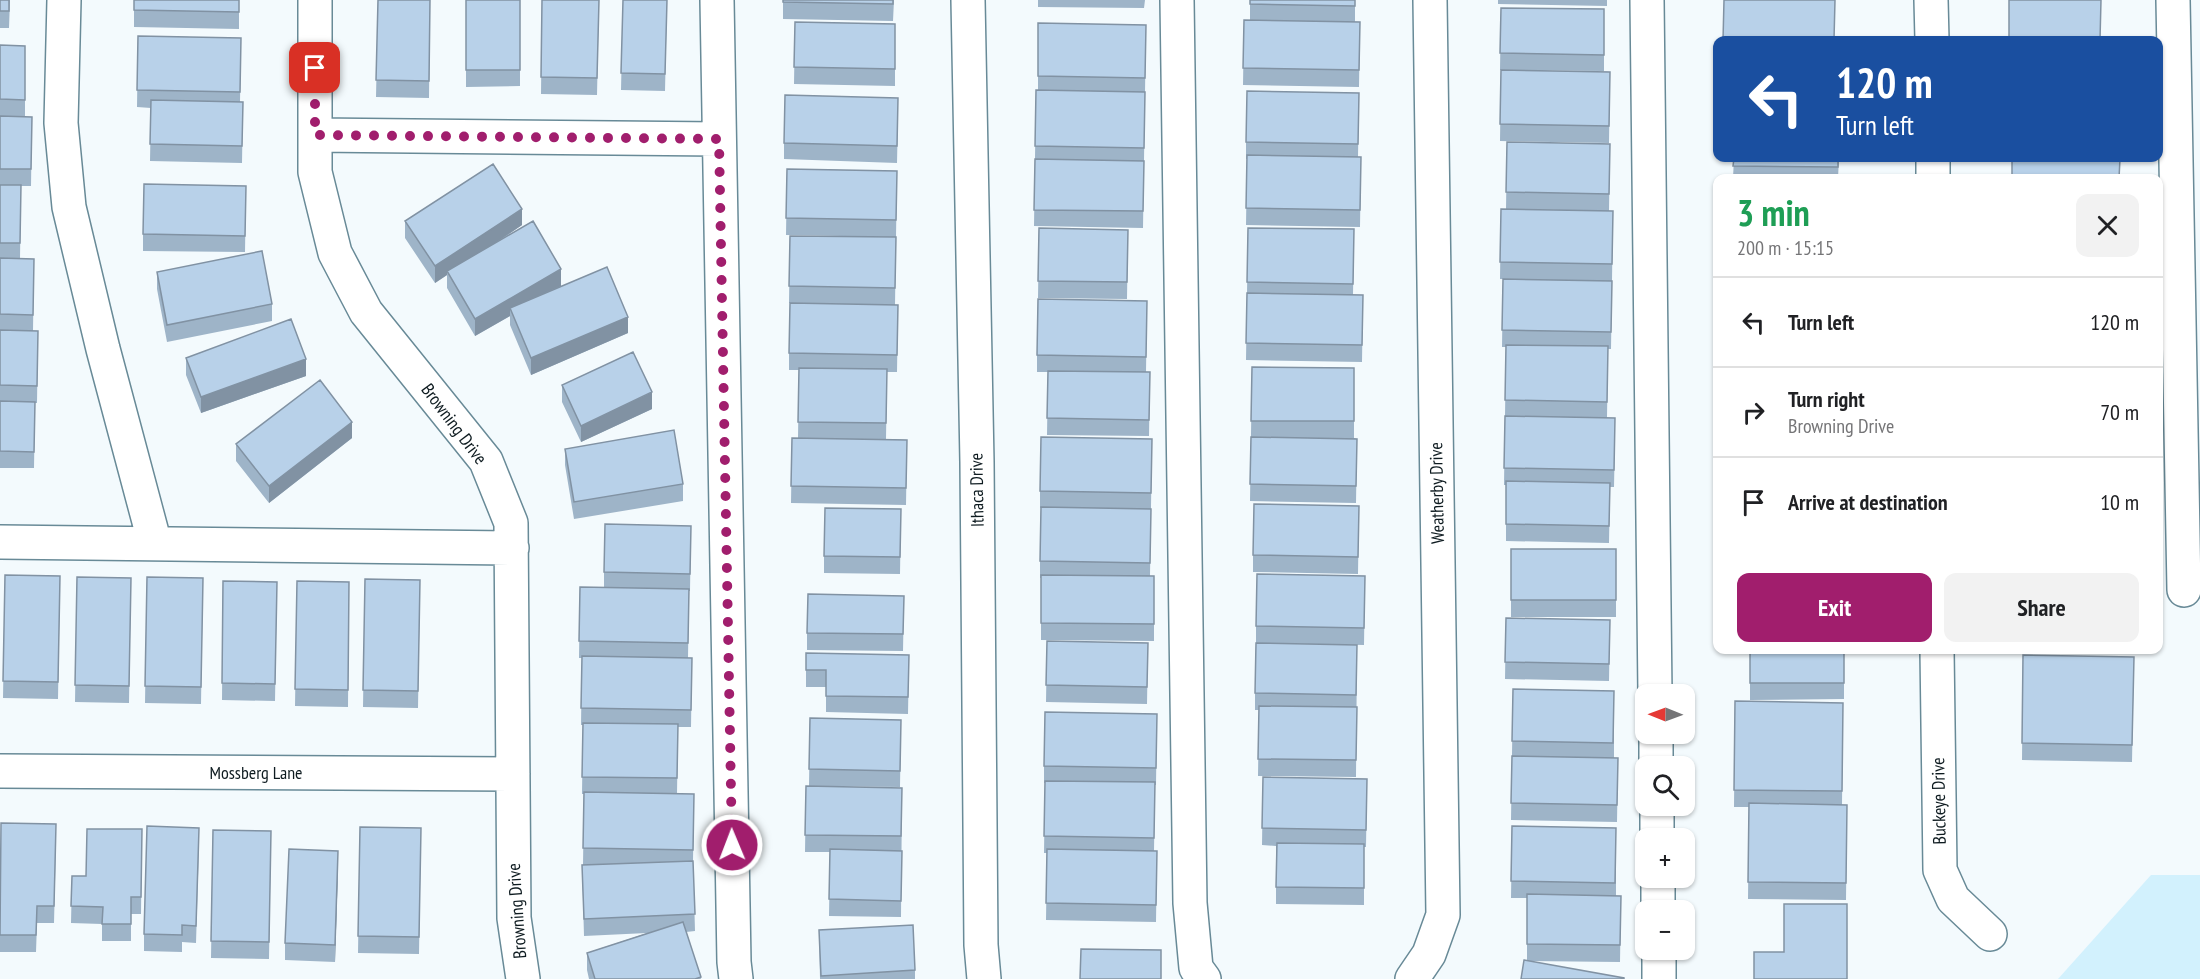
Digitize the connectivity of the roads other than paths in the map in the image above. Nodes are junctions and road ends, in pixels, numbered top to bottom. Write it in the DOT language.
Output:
graph roads {
  1 [pos="64,0"];
  2 [pos="315,0"];
  3 [pos="717,0"];
  4 [pos="968,0"];
  5 [pos="1177,0"];
  6 [pos="1430,0"];
  7 [pos="1647,0"];
  8 [pos="1932,0"];
  9 [pos="2173,0"];
  10 [pos="1932,36"];
  11 [pos="315,135"];
  12 [pos="719,139"];
  13 [pos="2190,344"];
  14 [pos="0,542"];
  15 [pos="155,544"];
  16 [pos="512,548"];
  17 [pos="2181,590"];
  18 [pos="1937,654"];
  19 [pos="1656,684"];
  20 [pos="0,771"];
  21 [pos="513,774"];
  22 [pos="1990,934"];
  23 [pos="1659,960"];
  24 [pos="523,979"];
  25 [pos="736,979"];
  26 [pos="984,979"];
  27 [pos="1204,979"];
  28 [pos="1412,979"];
  29 [pos="1659,979"];
  1 -- 15 [label="street"];
  2 -- 11 [label="street, Browning Drive"];
  3 -- 12 [label="street"];
  4 -- 26 [label="street, Ithaca Drive"];
  5 -- 27 [label="street"];
  6 -- 28 [label="street, Weatherby Drive"];
  7 -- 19 [label="street"];
  8 -- 10 [label="street"];
  9 -- 13 [label="street"];
  11 -- 12 [label="street"];
  11 -- 16 [label="street, Browning Drive"];
  12 -- 25 [label="street"];
  13 -- 17 [label="street"];
  14 -- 15 [label="street"];
  15 -- 16 [label="street"];
  16 -- 21 [label="street, Browning Drive"];
  18 -- 22 [label="street, Buckeye Drive"];
  20 -- 21 [label="street, Mossberg Lane"];
  21 -- 24 [label="street, Browning Drive"];
  23 -- 29 [label="street"];
}
